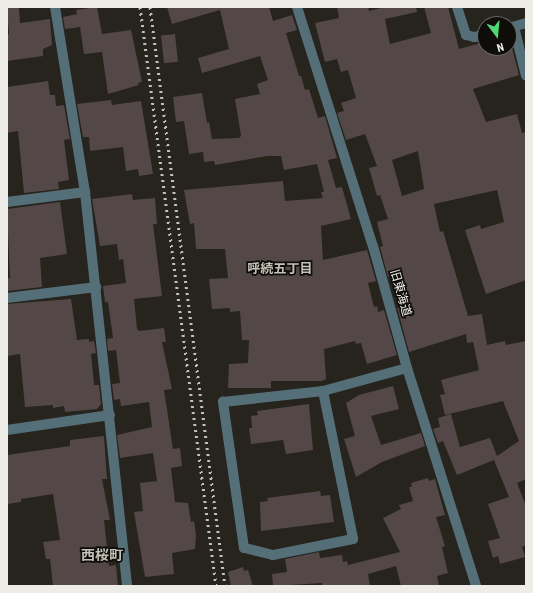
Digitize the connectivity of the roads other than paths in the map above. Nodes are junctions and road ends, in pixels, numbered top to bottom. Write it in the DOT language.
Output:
graph roads {
  1 [pos="55,7"];
  2 [pos="297,7"];
  3 [pos="457,7"];
  4 [pos="477,36"];
  5 [pos="517,47"];
  6 [pos="526,76"];
  7 [pos="85,192"];
  8 [pos="7,202"];
  9 [pos="96,287"];
  10 [pos="7,298"];
  11 [pos="407,368"];
  12 [pos="323,391"];
  13 [pos="110,415"];
  14 [pos="7,430"];
  15 [pos="128,586"];
  16 [pos="476,586"];
  1 -- 7 [label="street"];
  2 -- 11 [label="street, 旧東海道"];
  3 -- 4 [label="street"];
  5 -- 6 [label="street"];
  7 -- 8 [label="street"];
  7 -- 9 [label="street"];
  9 -- 10 [label="street"];
  9 -- 13 [label="street"];
  11 -- 12 [label="street"];
  11 -- 16 [label="street, 旧東海道"];
  12 -- 12 [label="street"];
  13 -- 14 [label="street"];
  13 -- 15 [label="street"];
}
